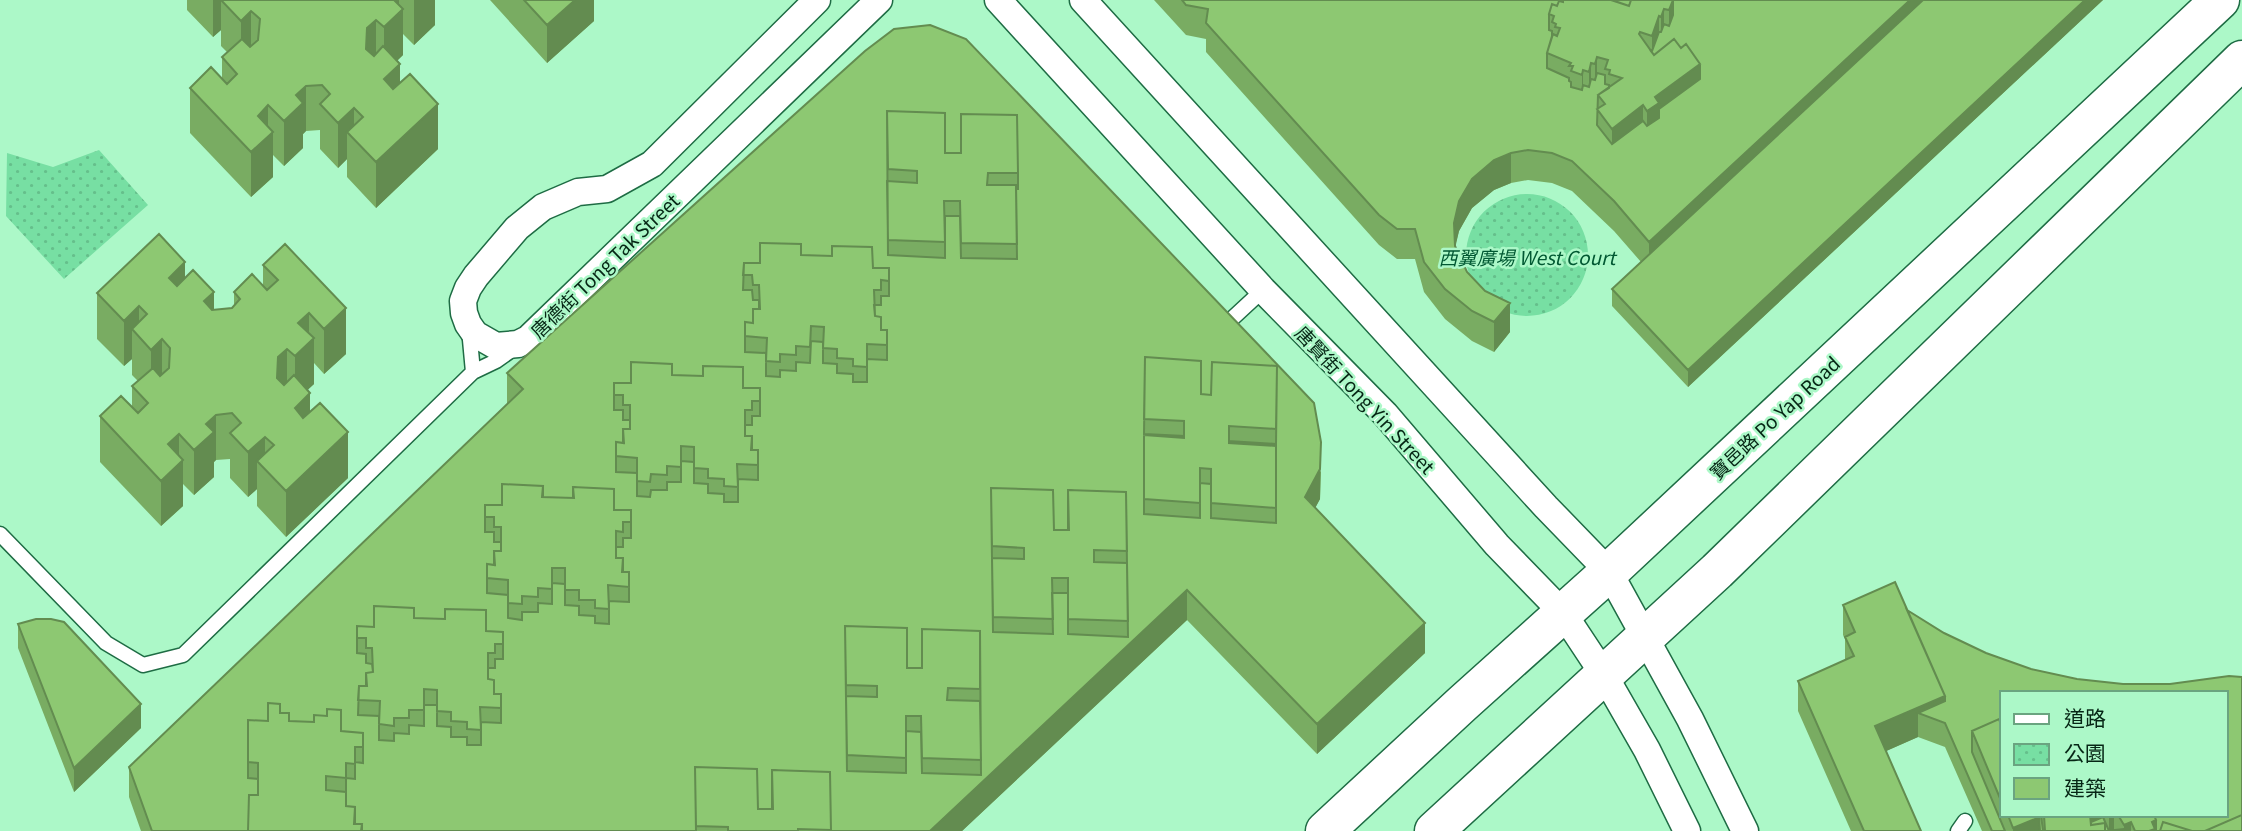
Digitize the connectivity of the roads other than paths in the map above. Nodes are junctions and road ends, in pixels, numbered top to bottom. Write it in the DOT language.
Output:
graph roads {
  1 [pos="817,0"];
  2 [pos="879,0"];
  3 [pos="998,0"];
  4 [pos="1083,0"];
  5 [pos="2220,0"];
  6 [pos="2242,60"];
  7 [pos="1263,290"];
  8 [pos="468,324"];
  9 [pos="1222,328"];
  10 [pos="528,339"];
  11 [pos="473,372"];
  12 [pos="0,534"];
  13 [pos="1609,572"];
  14 [pos="1563,613"];
  15 [pos="1646,637"];
  16 [pos="1604,676"];
  17 [pos="1325,831"];
  18 [pos="1434,831"];
  19 [pos="1687,831"];
  20 [pos="1745,831"];
  1 -- 8 [label="street, 唐德街 Tong Tak Street"];
  2 -- 10 [label="street, 唐德街 Tong Tak Street"];
  3 -- 7 [label="street, 唐賢街 Tong Yin Street"];
  4 -- 13 [label="street"];
  5 -- 13 [label="main road, 寶邑路 Po Yap Road"];
  6 -- 15 [label="main road"];
  7 -- 9 [label="lane"];
  7 -- 14 [label="street, 唐賢街 Tong Yin Street"];
  8 -- 10 [label="street, 唐德街 Tong Tak Street"];
  8 -- 11 [label="lane"];
  10 -- 11 [label="lane"];
  11 -- 12 [label="lane"];
  13 -- 14 [label="main road, 寶邑路 Po Yap Road"];
  13 -- 15 [label="street"];
  14 -- 16 [label="street, 唐賢街 Tong Yin Street"];
  14 -- 17 [label="main road, 寶邑路 Po Yap Road"];
  15 -- 16 [label="main road"];
  15 -- 20 [label="street"];
  16 -- 18 [label="main road"];
  16 -- 19 [label="street, 唐賢街 Tong Yin Street"];
}
